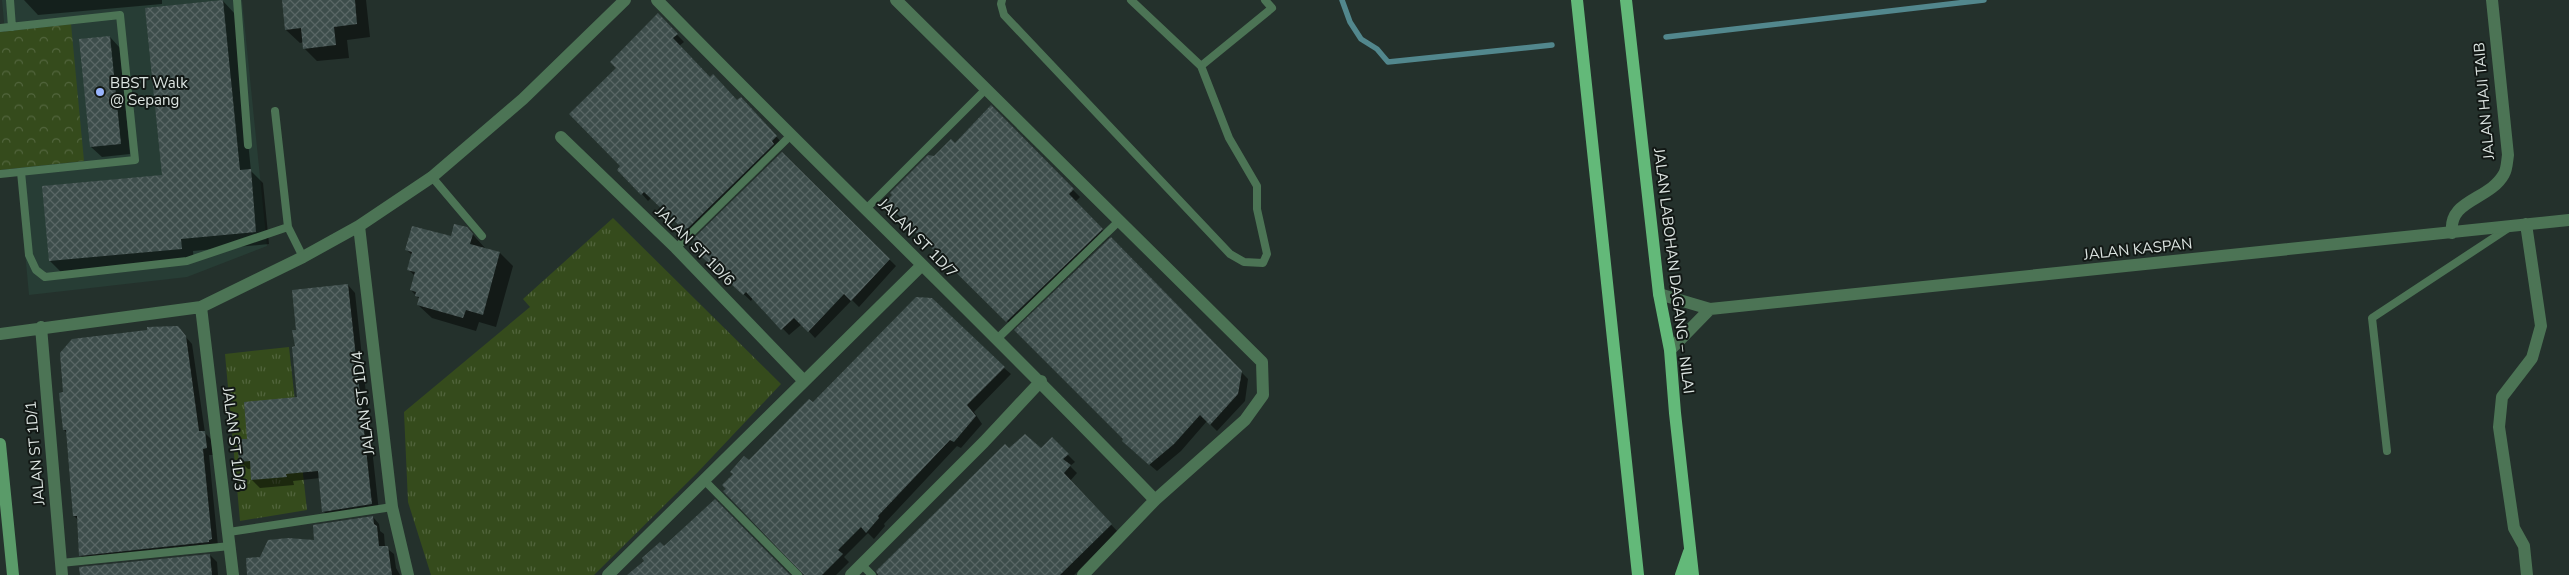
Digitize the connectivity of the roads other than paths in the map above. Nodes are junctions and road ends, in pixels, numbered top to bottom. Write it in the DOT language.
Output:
graph roads {
  1 [pos="10,0"];
  2 [pos="237,0"];
  3 [pos="625,0"];
  4 [pos="657,0"];
  5 [pos="896,0"];
  6 [pos="1002,0"];
  7 [pos="1131,0"];
  8 [pos="1265,0"];
  9 [pos="1577,0"];
  10 [pos="1626,0"];
  11 [pos="2492,0"];
  12 [pos="12,27"];
  13 [pos="0,28"];
  14 [pos="1201,66"];
  15 [pos="986,89"];
  16 [pos="275,111"];
  17 [pos="790,136"];
  18 [pos="562,137"];
  19 [pos="248,146"];
  20 [pos="21,172"];
  21 [pos="0,174"];
  22 [pos="432,177"];
  23 [pos="866,208"];
  24 [pos="2569,220"];
  25 [pos="1119,221"];
  26 [pos="2526,224"];
  27 [pos="359,226"];
  28 [pos="2510,226"];
  29 [pos="288,228"];
  30 [pos="2452,233"];
  31 [pos="482,236"];
  32 [pos="676,248"];
  33 [pos="303,257"];
  34 [pos="922,265"];
  35 [pos="1660,294"];
  36 [pos="201,307"];
  37 [pos="1710,309"];
  38 [pos="41,328"];
  39 [pos="0,334"];
  40 [pos="997,339"];
  41 [pos="1670,350"];
  42 [pos="803,380"];
  43 [pos="1040,381"];
  44 [pos="0,444"];
  45 [pos="2387,451"];
  46 [pos="704,480"];
  47 [pos="2,488"];
  48 [pos="1155,500"];
  49 [pos="392,507"];
  50 [pos="229,532"];
  51 [pos="230,546"];
  52 [pos="1691,548"];
  53 [pos="861,564"];
  54 [pos="61,569"];
  55 [pos="13,575"];
  56 [pos="232,575"];
  57 [pos="408,575"];
  58 [pos="608,575"];
  59 [pos="798,575"];
  60 [pos="850,575"];
  61 [pos="872,575"];
  62 [pos="1083,575"];
  63 [pos="1638,575"];
  64 [pos="1681,575"];
  65 [pos="1694,575"];
  66 [pos="2527,575"];
  1 -- 12 [label="lane"];
  2 -- 19 [label="lane"];
  3 -- 22 [label="street"];
  4 -- 17 [label="street, JALAN ST 1D/7"];
  5 -- 15 [label="street"];
  6 -- 14 [label="lane"];
  7 -- 14 [label="lane"];
  8 -- 14 [label="lane"];
  9 -- 63 [label="main road"];
  10 -- 35 [label="main road, JALAN LABOHAN DAGANG ‒ NILAI"];
  11 -- 30 [label="street, JALAN HAJI TAIB"];
  12 -- 13 [label="lane"];
  12 -- 20 [label="lane"];
  15 -- 23 [label="lane"];
  15 -- 25 [label="street"];
  16 -- 29 [label="lane"];
  17 -- 23 [label="street, JALAN ST 1D/7"];
  17 -- 32 [label="lane"];
  18 -- 32 [label="street, JALAN ST 1D/6"];
  20 -- 21 [label="lane"];
  20 -- 29 [label="lane"];
  22 -- 27 [label="street"];
  22 -- 31 [label="lane"];
  23 -- 34 [label="street, JALAN ST 1D/7"];
  24 -- 26 [label="street, JALAN KASPAN"];
  25 -- 40 [label="lane"];
  25 -- 48 [label="street"];
  26 -- 28 [label="street, JALAN KASPAN"];
  26 -- 66 [label="street"];
  27 -- 33 [label="street"];
  27 -- 49 [label="street, JALAN ST 1D/4"];
  28 -- 30 [label="street, JALAN KASPAN"];
  28 -- 45 [label="lane"];
  29 -- 33 [label="lane"];
  30 -- 37 [label="street, JALAN KASPAN"];
  32 -- 42 [label="street, JALAN ST 1D/6"];
  33 -- 36 [label="street"];
  34 -- 40 [label="street, JALAN ST 1D/7"];
  34 -- 42 [label="street"];
  35 -- 37 [label="street"];
  35 -- 41 [label="main road, JALAN LABOHAN DAGANG ‒ NILAI"];
  36 -- 38 [label="street"];
  36 -- 50 [label="street, JALAN ST 1D/3"];
  37 -- 41 [label="street"];
  38 -- 39 [label="street"];
  38 -- 54 [label="street, JALAN ST 1D/1"];
  40 -- 43 [label="street, JALAN ST 1D/7"];
  41 -- 52 [label="main road, JALAN LABOHAN DAGANG ‒ NILAI"];
  42 -- 46 [label="street"];
  43 -- 48 [label="street, JALAN ST 1D/7"];
  43 -- 53 [label="street"];
  44 -- 47 [label="street"];
  46 -- 58 [label="street"];
  46 -- 59 [label="lane"];
  47 -- 55 [label="street"];
  48 -- 62 [label="street"];
  49 -- 50 [label="lane"];
  49 -- 57 [label="street, JALAN ST 1D/4"];
  50 -- 51 [label="street, JALAN ST 1D/3"];
  51 -- 54 [label="lane"];
  51 -- 56 [label="street, JALAN ST 1D/3"];
  52 -- 64 [label="main road"];
  52 -- 65 [label="main road, JALAN LABOHAN DAGANG ‒ NILAI"];
  53 -- 60 [label="street"];
  53 -- 61 [label="lane"];
}
